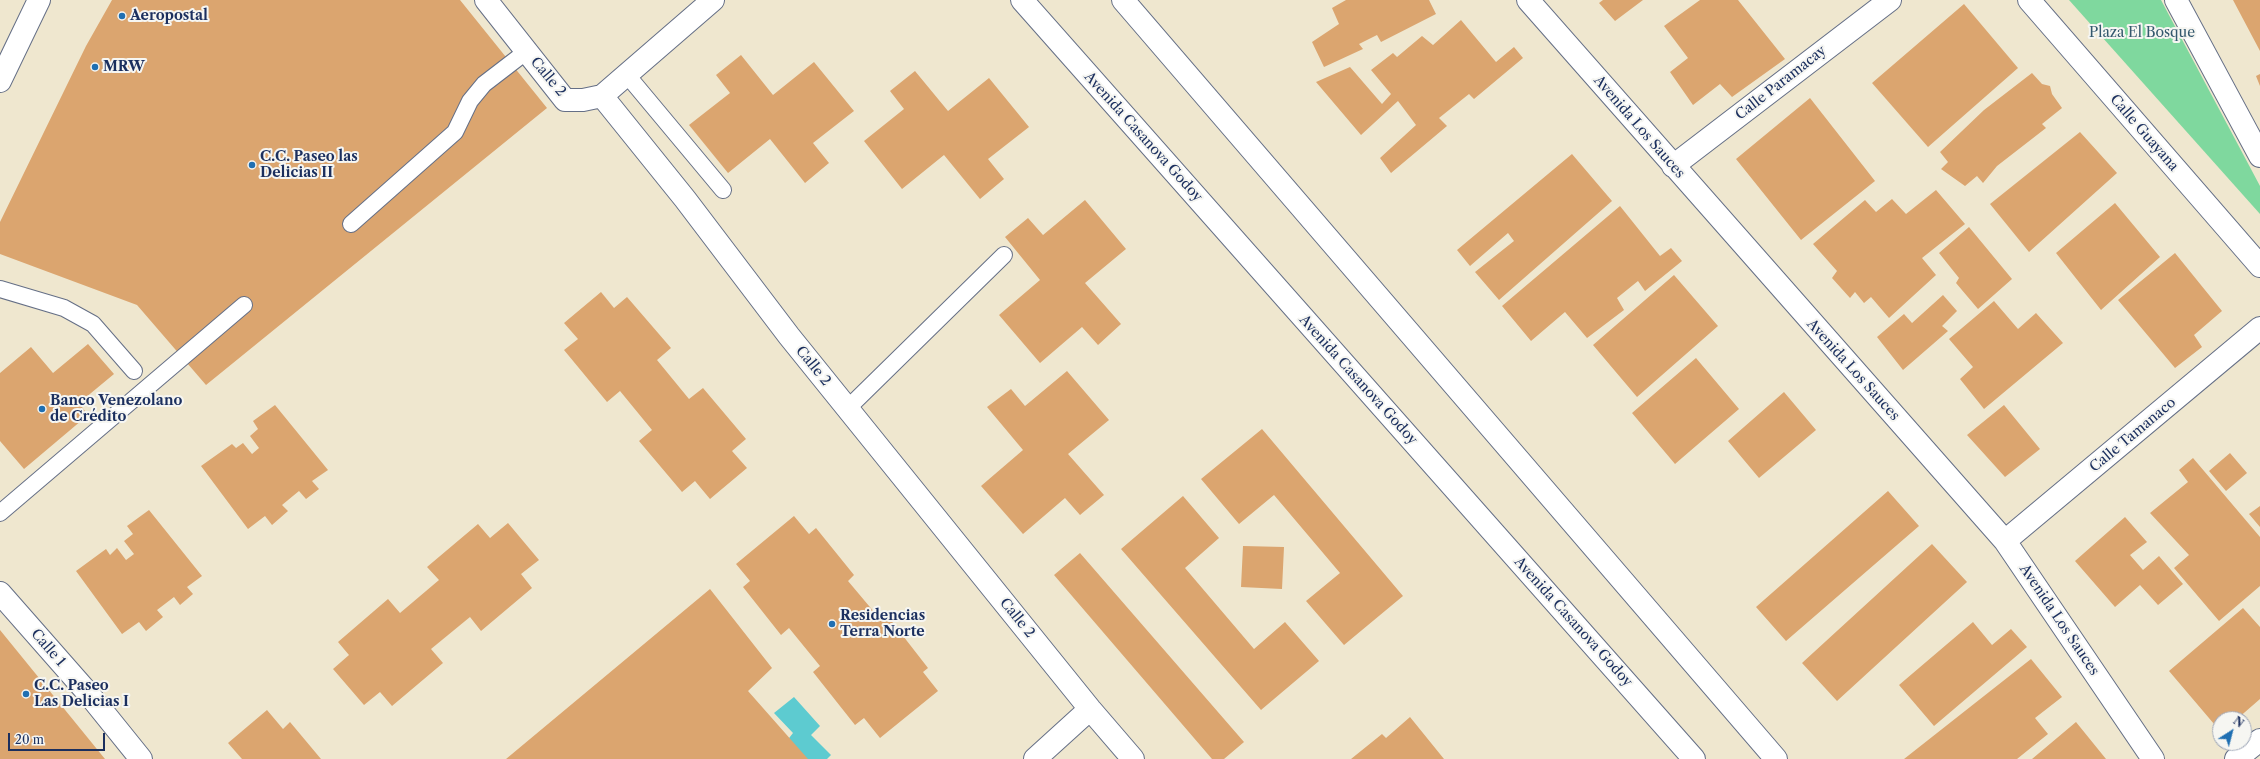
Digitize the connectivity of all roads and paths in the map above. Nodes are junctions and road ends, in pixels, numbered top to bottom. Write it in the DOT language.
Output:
graph roads {
  1 [pos="39,0"];
  2 [pos="486,0"];
  3 [pos="713,0"];
  4 [pos="1022,0"];
  5 [pos="1123,0"];
  6 [pos="1528,0"];
  7 [pos="1890,0"];
  8 [pos="2028,0"];
  9 [pos="2176,0"];
  10 [pos="527,51"];
  11 [pos="627,74"];
  12 [pos="0,81"];
  13 [pos="602,96"];
  14 [pos="2260,156"];
  15 [pos="1673,166"];
  16 [pos="723,190"];
  17 [pos="351,224"];
  18 [pos="1004,255"];
  19 [pos="2260,266"];
  20 [pos="0,289"];
  21 [pos="244,305"];
  22 [pos="2260,328"];
  23 [pos="134,371"];
  24 [pos="848,408"];
  25 [pos="0,513"];
  26 [pos="2005,541"];
  27 [pos="0,593"];
  28 [pos="1090,709"];
  29 [pos="2260,740"];
  30 [pos="141,759"];
  31 [pos="1035,759"];
  32 [pos="1133,759"];
  33 [pos="1694,759"];
  34 [pos="1776,759"];
  35 [pos="2153,759"];
  36 [pos="2236,759"];
  1 -- 12 [label="street"];
  2 -- 10 [label="street, Calle 2"];
  3 -- 11 [label="street"];
  4 -- 33 [label="street, Avenida Casanova Godoy"];
  5 -- 34 [label="street"];
  6 -- 15 [label="street, Avenida Los Sauces"];
  7 -- 15 [label="street, Calle Paramacay"];
  8 -- 19 [label="street, Calle Guayana"];
  9 -- 14 [label="street"];
  10 -- 13 [label="street, Calle 2"];
  10 -- 17 [label="lane"];
  11 -- 13 [label="street"];
  11 -- 16 [label="lane"];
  13 -- 24 [label="street, Calle 2"];
  15 -- 26 [label="street, Avenida Los Sauces"];
  18 -- 24 [label="lane"];
  20 -- 23 [label="lane"];
  21 -- 25 [label="lane"];
  22 -- 26 [label="street, Calle Tamanaco"];
  24 -- 28 [label="street, Calle 2"];
  26 -- 35 [label="street, Avenida Los Sauces"];
  27 -- 30 [label="street, Calle 1"];
  28 -- 31 [label="street"];
  28 -- 32 [label="street, Calle 2"];
  29 -- 36 [label="street"];
}
